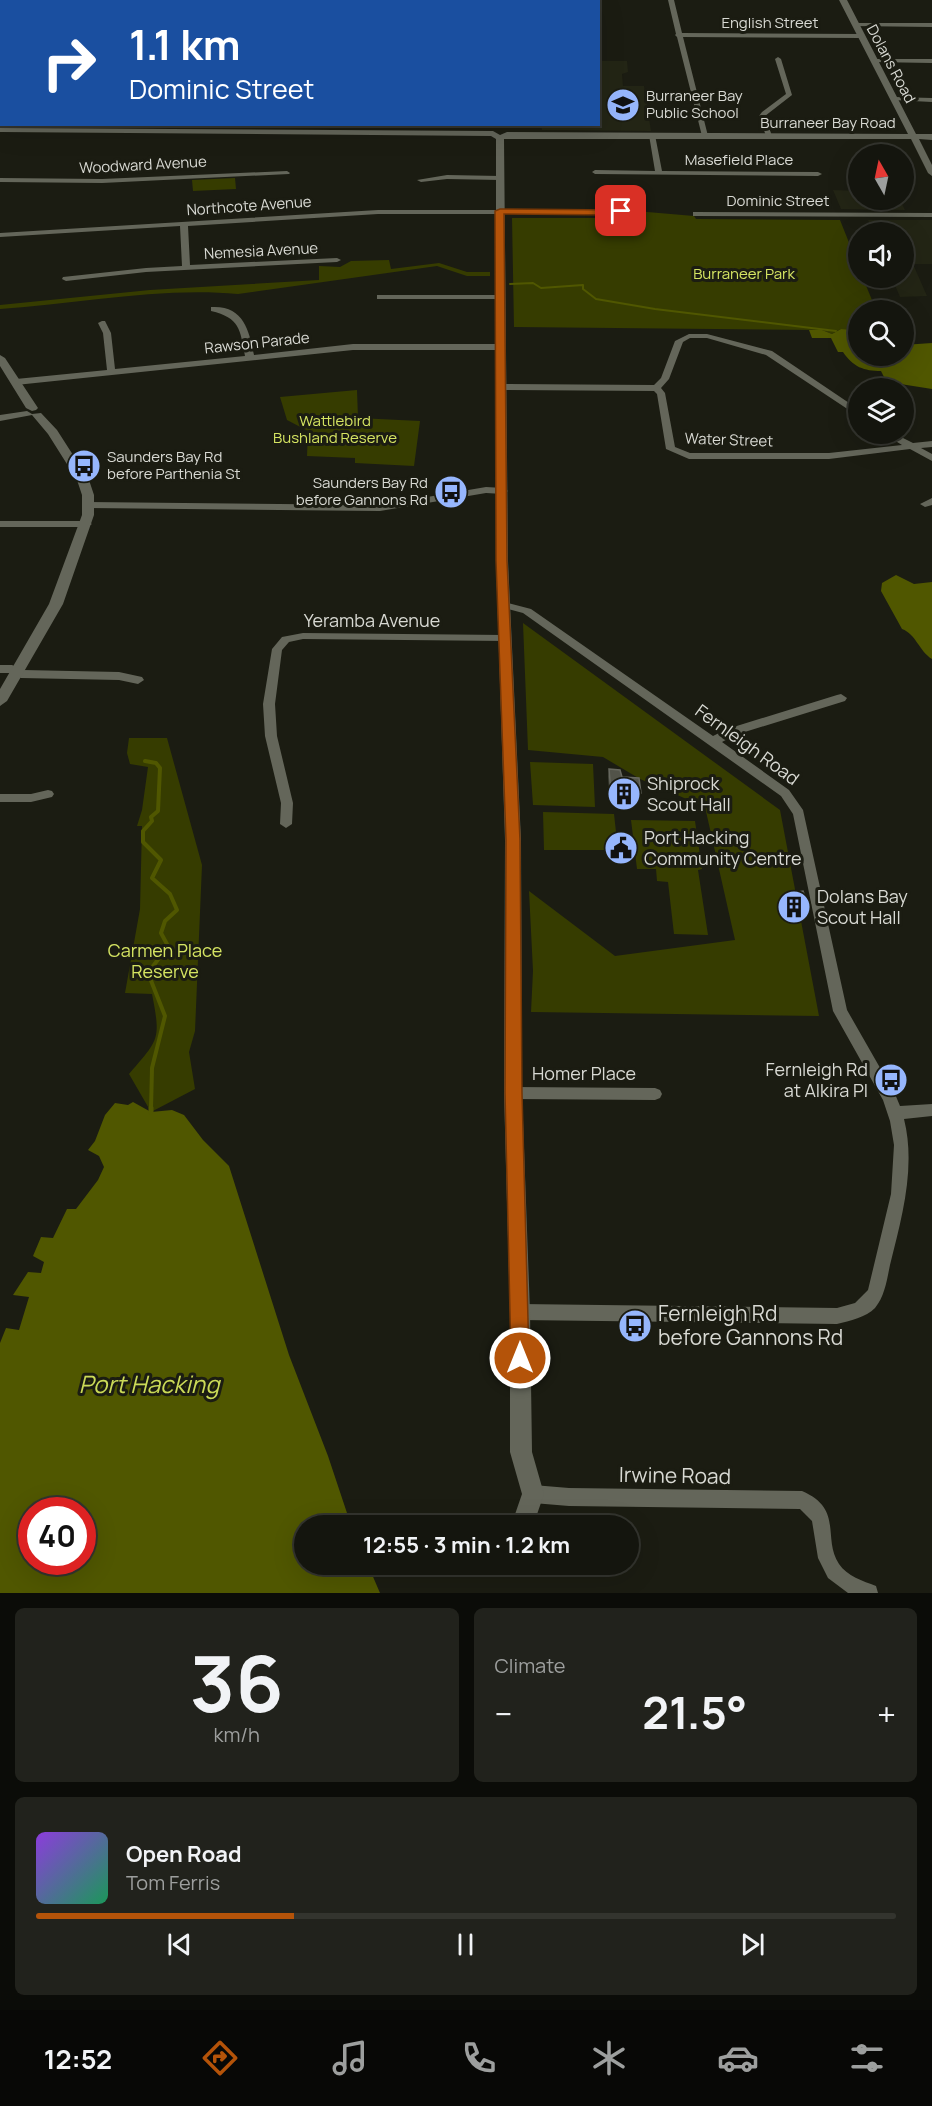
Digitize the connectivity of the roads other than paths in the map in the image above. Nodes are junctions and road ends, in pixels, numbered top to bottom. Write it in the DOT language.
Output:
graph roads {
  1 [pos="671,0"];
  2 [pos="843,0"];
  3 [pos="855,25"];
  4 [pos="932,25"];
  5 [pos="678,35"];
  6 [pos="861,36"];
  7 [pos="778,59"];
  8 [pos="874,61"];
  9 [pos="932,61"];
  10 [pos="895,99"];
  11 [pos="932,100"];
  12 [pos="49,127"];
  13 [pos="272,129"];
  14 [pos="0,130"];
  15 [pos="500,133"];
  16 [pos="652,135"];
  17 [pos="705,136"];
  18 [pos="769,136"];
  19 [pos="913,137"];
  20 [pos="932,137"];
  21 [pos="595,172"];
  22 [pos="287,173"];
  23 [pos="659,173"];
  24 [pos="932,173"];
  25 [pos="818,174"];
  26 [pos="500,178"];
  27 [pos="0,180"];
  28 [pos="422,180"];
  29 [pos="500,211"];
  30 [pos="621,213"];
  31 [pos="696,214"];
  32 [pos="932,215"];
  33 [pos="184,224"];
  34 [pos="0,235"];
  35 [pos="337,260"];
  36 [pos="186,268"];
  37 [pos="66,279"];
  38 [pos="380,297"];
  39 [pos="501,297"];
  40 [pos="214,309"];
  41 [pos="102,323"];
  42 [pos="502,347"];
  43 [pos="250,357"];
  44 [pos="0,358"];
  45 [pos="111,371"];
  46 [pos="16,381"];
  47 [pos="502,387"];
  48 [pos="656,388"];
  49 [pos="848,406"];
  50 [pos="32,412"];
  51 [pos="0,418"];
  52 [pos="906,444"];
  53 [pos="932,444"];
  54 [pos="909,446"];
  55 [pos="932,458"];
  56 [pos="503,491"];
  57 [pos="88,505"];
  58 [pos="0,524"];
  59 [pos="87,524"];
  60 [pos="504,605"];
  61 [pos="505,638"];
  62 [pos="0,669"];
  63 [pos="16,672"];
  64 [pos="138,680"];
  65 [pos="841,698"];
  66 [pos="0,701"];
  67 [pos="712,742"];
  68 [pos="48,794"];
  69 [pos="0,798"];
  70 [pos="286,824"];
  71 [pos="513,1093"];
  72 [pos="654,1094"];
  73 [pos="932,1110"];
  74 [pos="897,1113"];
  75 [pos="520,1311"];
  76 [pos="533,1494"];
  77 [pos="526,1515"];
  78 [pos="869,1593"];
  1 -- 5 [label="street"];
  2 -- 3 [label="street, Dolans Road"];
  3 -- 4 [label="street"];
  3 -- 6 [label="street, Dolans Road"];
  5 -- 6 [label="street, English Street"];
  5 -- 17 [label="street"];
  6 -- 8 [label="street, Dolans Road"];
  7 -- 18 [label="street"];
  8 -- 9 [label="street"];
  8 -- 10 [label="street, Dolans Road"];
  10 -- 11 [label="street"];
  10 -- 19 [label="street, Dolans Road"];
  12 -- 13 [label="street, Burraneer Bay Road"];
  12 -- 14 [label="street, Burraneer Bay Road"];
  13 -- 15 [label="street, Burraneer Bay Road"];
  15 -- 16 [label="street, Burraneer Bay Road"];
  15 -- 26 [label="street"];
  16 -- 17 [label="street, Burraneer Bay Road"];
  16 -- 23 [label="street, Masefield Place"];
  17 -- 18 [label="street, Burraneer Bay Road"];
  18 -- 19 [label="street, Burraneer Bay Road"];
  19 -- 20 [label="street, Burraneer Bay Road"];
  19 -- 24 [label="street, Dolans Road"];
  21 -- 23 [label="street, Masefield Place"];
  22 -- 27 [label="street, Woodward Avenue"];
  23 -- 25 [label="street, Masefield Place"];
  26 -- 28 [label="street"];
  26 -- 29 [label="street"];
  29 -- 30 [label="street"];
  29 -- 33 [label="street, Northcote Avenue"];
  29 -- 39 [label="street"];
  31 -- 32 [label="street, Dominic Street"];
  33 -- 34 [label="street, Northcote Avenue"];
  33 -- 36 [label="street, Nemesia Avenue"];
  35 -- 36 [label="street, Nemesia Avenue"];
  36 -- 37 [label="street, Nemesia Avenue"];
  38 -- 39 [label="street"];
  39 -- 42 [label="street"];
  40 -- 43 [label="street"];
  41 -- 45 [label="street"];
  42 -- 43 [label="street, Rawson Parade"];
  42 -- 47 [label="street"];
  43 -- 45 [label="street, Rawson Parade"];
  44 -- 46 [label="street"];
  45 -- 46 [label="street, Rawson Parade"];
  46 -- 50 [label="street"];
  47 -- 48 [label="street"];
  47 -- 56 [label="street"];
  48 -- 49 [label="street"];
  48 -- 54 [label="street, Water Street"];
  50 -- 51 [label="street"];
  50 -- 57 [label="street"];
  52 -- 54 [label="street"];
  53 -- 54 [label="street, Water Street"];
  54 -- 55 [label="street"];
  56 -- 57 [label="street"];
  56 -- 60 [label="street"];
  57 -- 59 [label="street"];
  58 -- 59 [label="street"];
  59 -- 63 [label="street"];
  60 -- 61 [label="street"];
  60 -- 67 [label="street, Fernleigh Road"];
  61 -- 70 [label="street, Yeramba Avenue"];
  61 -- 71 [label="street"];
  62 -- 63 [label="street"];
  63 -- 64 [label="street"];
  63 -- 66 [label="street"];
  65 -- 67 [label="street"];
  67 -- 74 [label="street, Fernleigh Road"];
  68 -- 69 [label="street"];
  71 -- 72 [label="street, Homer Place"];
  71 -- 75 [label="street"];
  73 -- 74 [label="street"];
  74 -- 75 [label="street, Fernleigh Road"];
  75 -- 76 [label="street"];
  76 -- 77 [label="street"];
  76 -- 78 [label="street, Irwine Road"];
}
